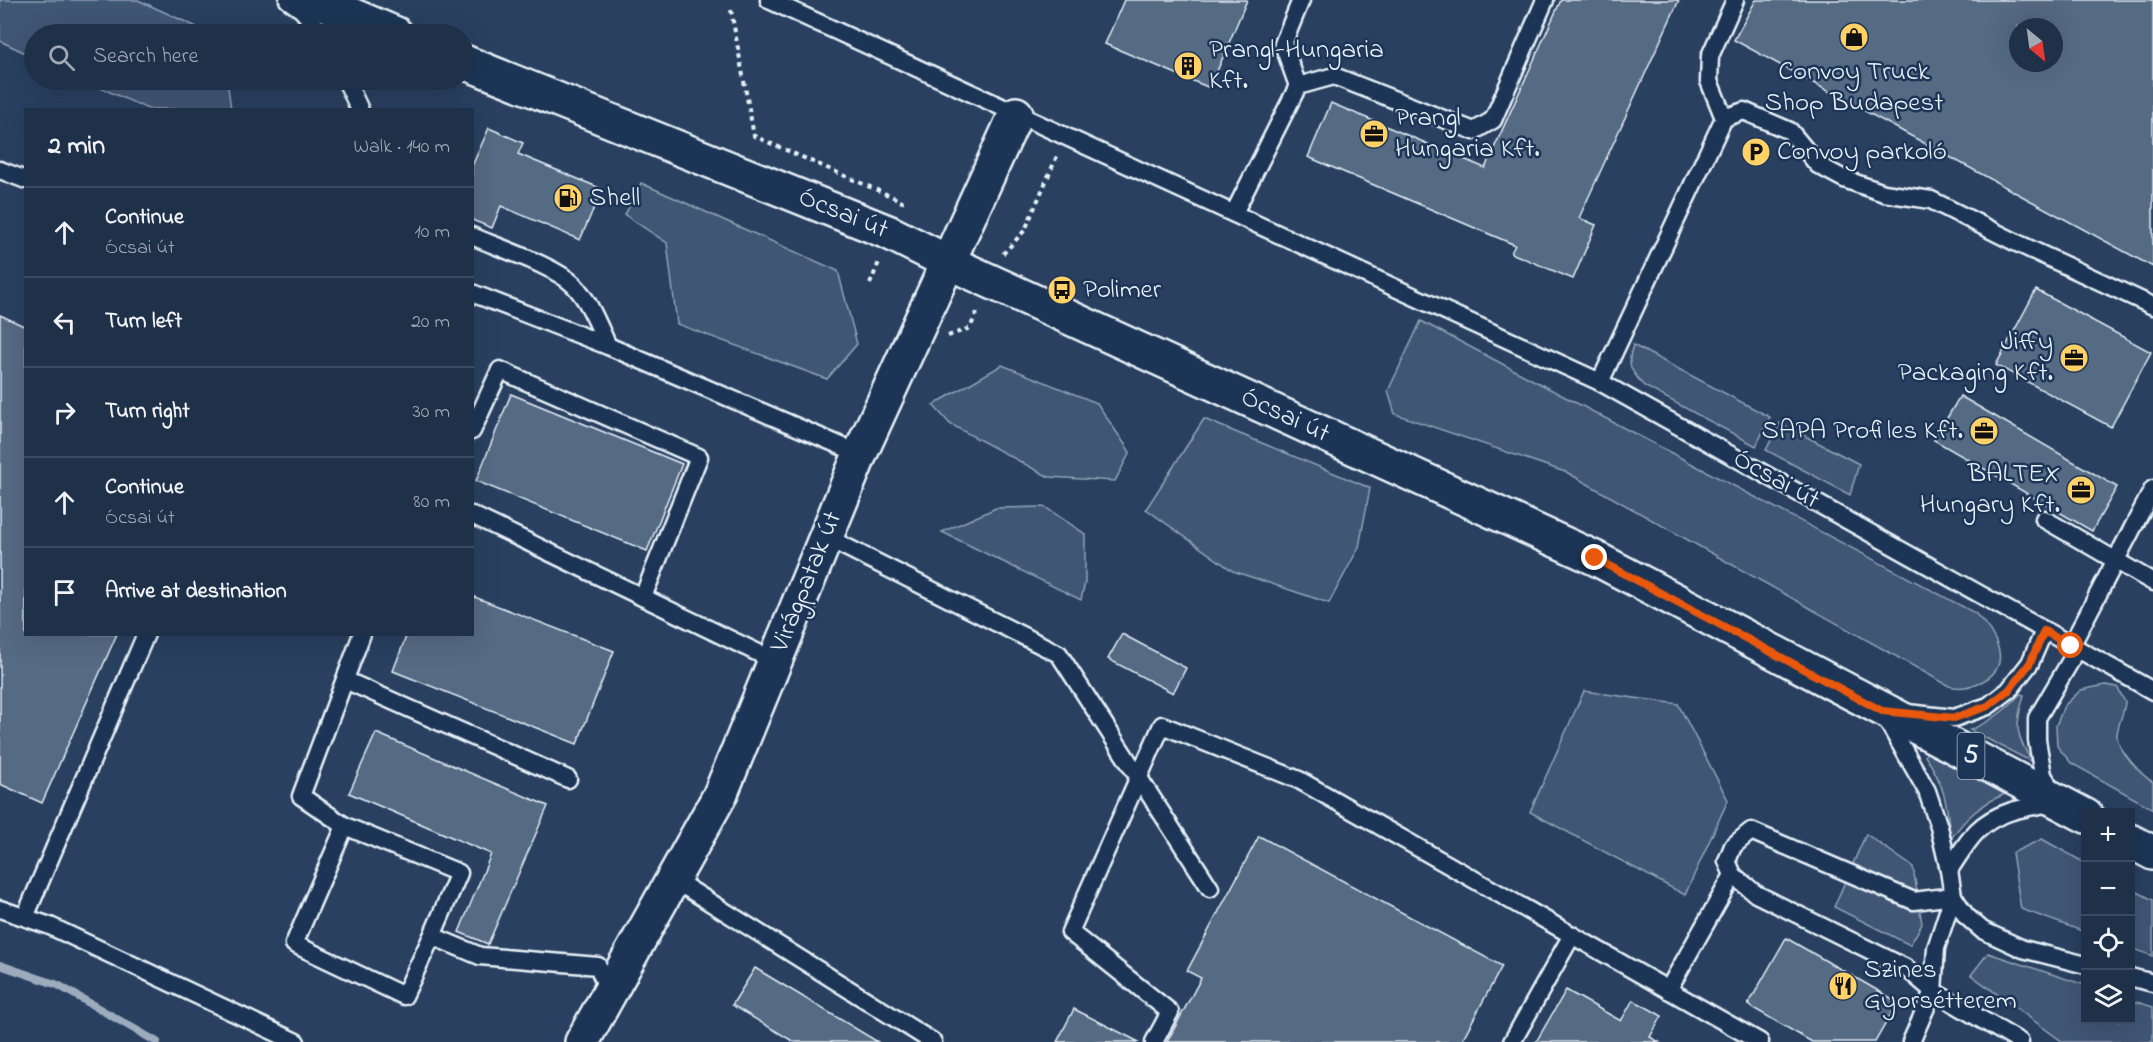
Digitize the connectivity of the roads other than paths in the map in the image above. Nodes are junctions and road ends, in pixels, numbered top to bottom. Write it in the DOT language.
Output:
graph roads {
  1 [pos="288,0"];
  2 [pos="316,0"];
  3 [pos="769,0"];
  4 [pos="1301,0"];
  5 [pos="1545,0"];
  6 [pos="1735,0"];
  7 [pos="314,24"];
  8 [pos="355,24"];
  9 [pos="474,66"];
  10 [pos="1298,86"];
  11 [pos="351,90"];
  12 [pos="359,108"];
  13 [pos="1016,114"];
  14 [pos="1724,118"];
  15 [pos="0,170"];
  16 [pos="24,179"];
  17 [pos="1234,213"];
  18 [pos="474,237"];
  19 [pos="948,262"];
  20 [pos="474,294"];
  21 [pos="2153,306"];
  22 [pos="608,346"];
  23 [pos="1600,382"];
  24 [pos="474,427"];
  25 [pos="860,454"];
  26 [pos="2153,489"];
  27 [pos="474,516"];
  28 [pos="2044,519"];
  29 [pos="825,537"];
  30 [pos="2115,561"];
  31 [pos="2153,582"];
  32 [pos="643,597"];
  33 [pos="2044,631"];
  34 [pos="145,636"];
  35 [pos="361,636"];
  36 [pos="2074,648"];
  37 [pos="775,661"];
  38 [pos="345,680"];
  39 [pos="2153,691"];
  40 [pos="1882,711"];
  41 [pos="1140,778"];
  42 [pos="568,779"];
  43 [pos="2072,809"];
  44 [pos="345,826"];
  45 [pos="2135,844"];
  46 [pos="2153,853"];
  47 [pos="1949,870"];
  48 [pos="1733,875"];
  49 [pos="673,879"];
  50 [pos="1210,888"];
  51 [pos="1953,896"];
  52 [pos="0,909"];
  53 [pos="25,917"];
  54 [pos="1572,935"];
  55 [pos="432,936"];
  56 [pos="2081,964"];
  57 [pos="2135,978"];
  58 [pos="2153,983"];
  59 [pos="1668,990"];
  60 [pos="1934,991"];
  61 [pos="609,993"];
  62 [pos="296,1042"];
  63 [pos="582,1042"];
  64 [pos="933,1042"];
  65 [pos="1154,1042"];
  66 [pos="1512,1042"];
  67 [pos="1760,1042"];
  68 [pos="1911,1042"];
  69 [pos="2020,1042"];
  1 -- 7 [label="lane"];
  2 -- 8 [label="main road"];
  3 -- 13 [label="lane, Ócsai út"];
  4 -- 10 [label="lane"];
  5 -- 10 [label="lane"];
  6 -- 14 [label="lane"];
  9 -- 19 [label="main road, Ócsai út / 5"];
  10 -- 17 [label="lane"];
  11 -- 12 [label="lane"];
  13 -- 17 [label="lane, Ócsai út"];
  13 -- 19 [label="main road, Virágpatak út"];
  14 -- 21 [label="lane"];
  14 -- 23 [label="lane"];
  15 -- 16 [label="lane"];
  17 -- 23 [label="lane, Ócsai út"];
  18 -- 22 [label="lane"];
  19 -- 25 [label="main road, Virágpatak út"];
  19 -- 40 [label="main road, Ócsai út / 5"];
  20 -- 22 [label="lane"];
  22 -- 25 [label="lane"];
  23 -- 33 [label="lane, Ócsai út"];
  24 -- 32 [label="lane"];
  25 -- 29 [label="main road, Virágpatak út"];
  26 -- 30 [label="lane"];
  27 -- 32 [label="lane"];
  28 -- 30 [label="lane"];
  29 -- 37 [label="main road, Virágpatak út"];
  29 -- 41 [label="lane"];
  30 -- 31 [label="lane"];
  30 -- 36 [label="lane"];
  32 -- 37 [label="lane"];
  33 -- 36 [label="lane, Ócsai út"];
  33 -- 40 [label="lane"];
  34 -- 53 [label="lane"];
  35 -- 38 [label="lane"];
  36 -- 39 [label="lane, Ócsai út"];
  36 -- 43 [label="lane"];
  37 -- 49 [label="main road, Virágpatak út"];
  38 -- 42 [label="lane"];
  38 -- 44 [label="lane"];
  40 -- 43 [label="main road, Ócsai út / 5"];
  40 -- 47 [label="lane"];
  41 -- 50 [label="lane"];
  41 -- 54 [label="lane"];
  41 -- 65 [label="lane"];
  43 -- 47 [label="lane"];
  44 -- 55 [label="lane"];
  44 -- 55 [label="lane"];
  45 -- 46 [label="main road"];
  47 -- 51 [label="lane"];
  48 -- 51 [label="lane"];
  48 -- 59 [label="lane"];
  48 -- 60 [label="lane"];
  49 -- 61 [label="main road, Virágpatak út"];
  49 -- 64 [label="lane"];
  51 -- 56 [label="lane"];
  51 -- 60 [label="lane"];
  52 -- 53 [label="lane"];
  53 -- 62 [label="lane"];
  54 -- 59 [label="lane"];
  54 -- 66 [label="lane"];
  55 -- 61 [label="lane"];
  57 -- 58 [label="lane"];
  59 -- 67 [label="lane"];
  60 -- 68 [label="lane"];
  60 -- 69 [label="lane"];
  61 -- 63 [label="main road, Virágpatak út"];
}
